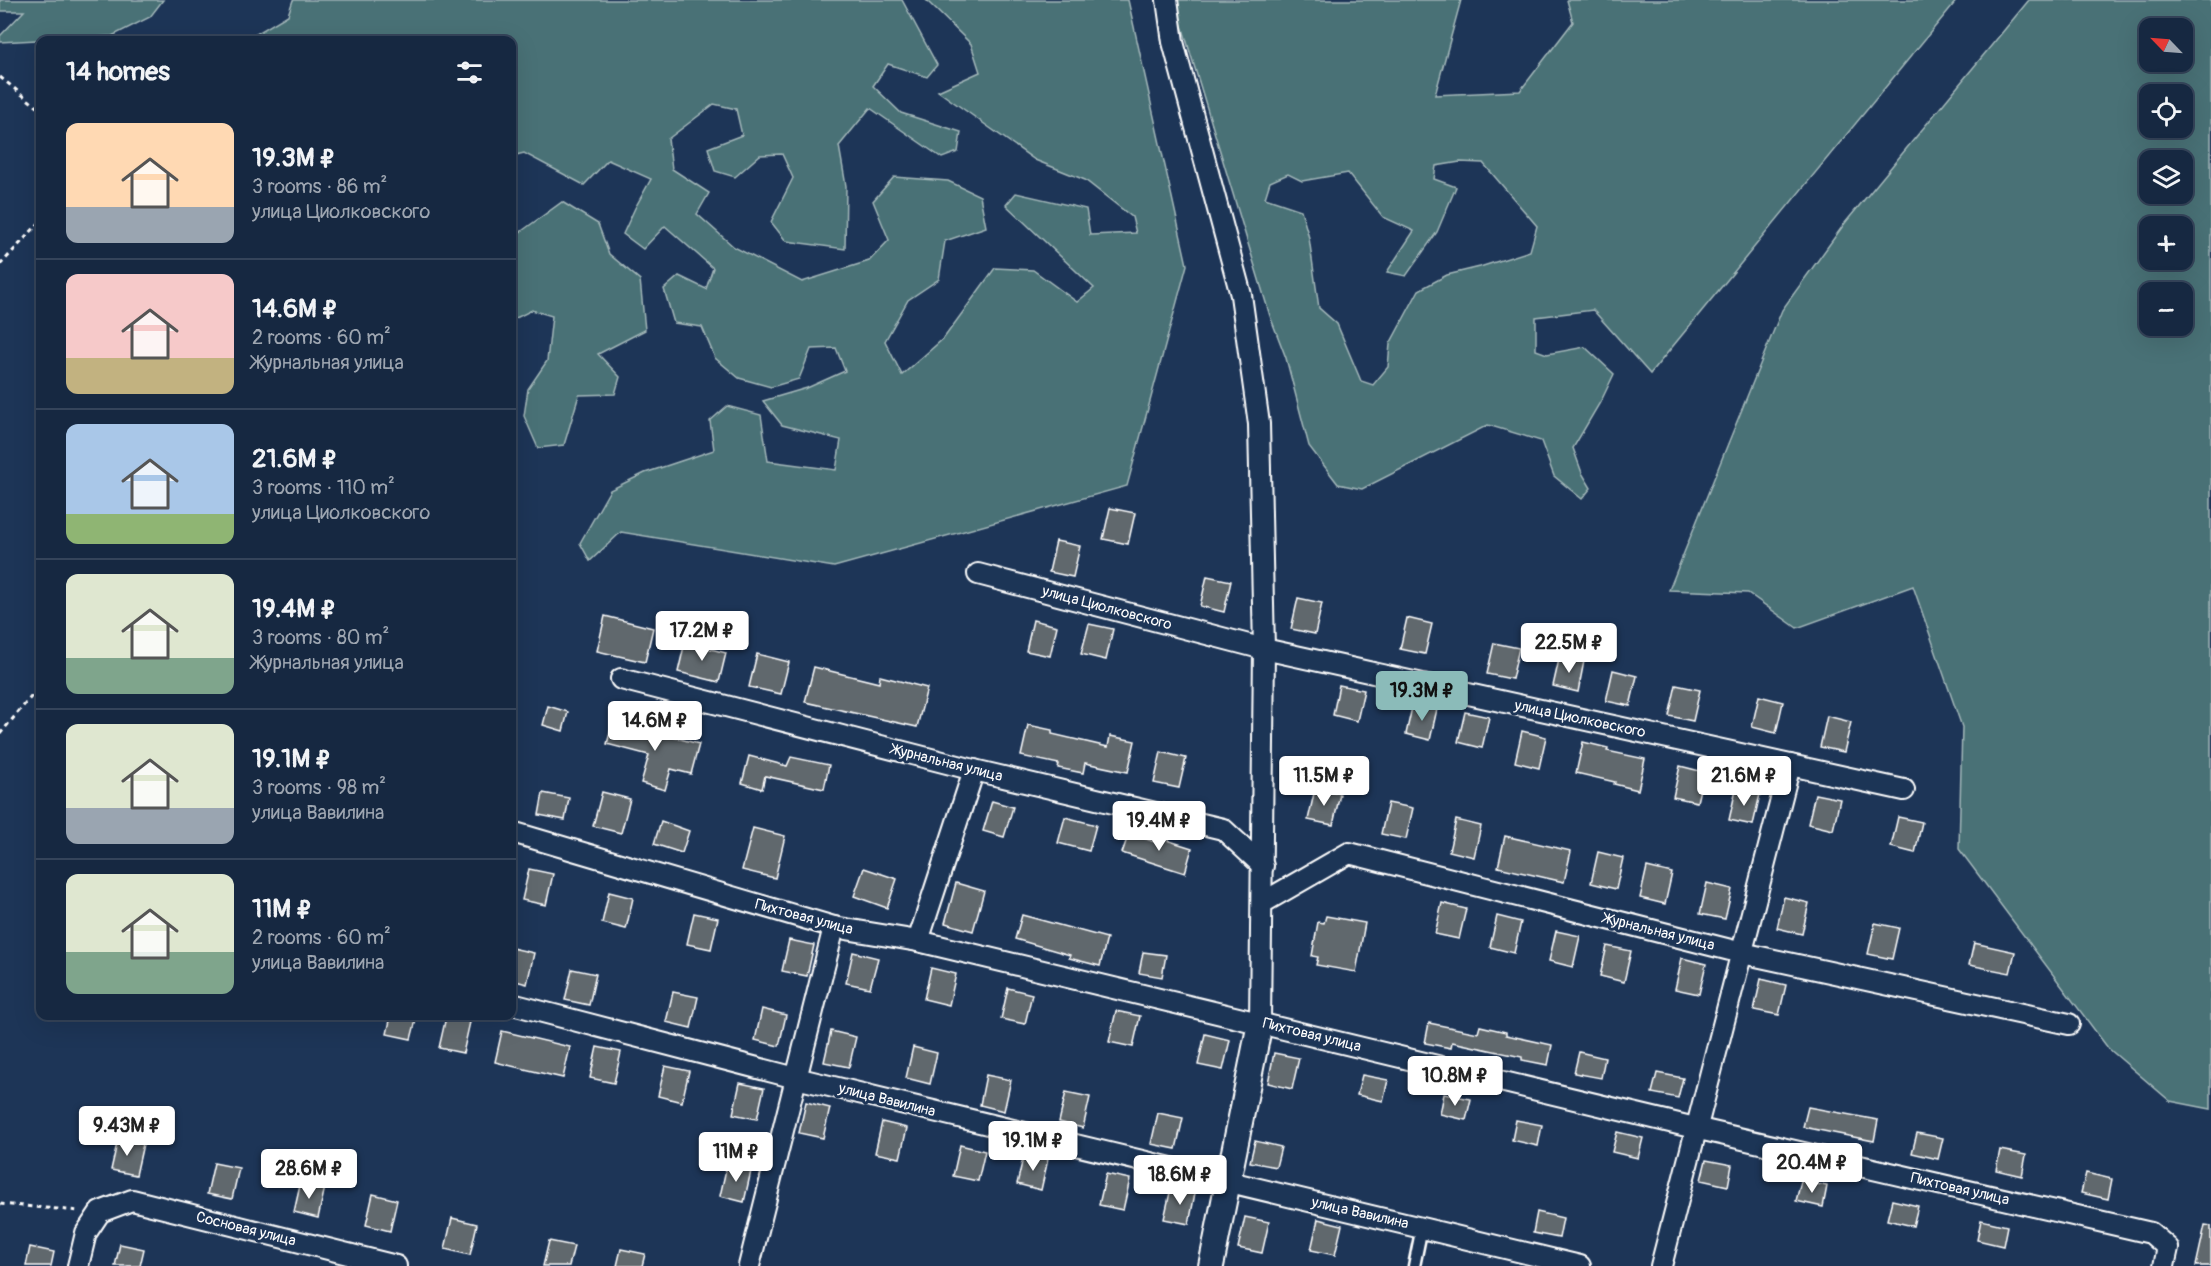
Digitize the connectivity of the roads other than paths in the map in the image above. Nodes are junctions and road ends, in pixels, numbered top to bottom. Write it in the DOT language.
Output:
graph roads {
  1 [pos="1167,0"];
  2 [pos="978,574"];
  3 [pos="1264,649"];
  4 [pos="621,679"];
  5 [pos="1790,765"];
  6 [pos="974,770"];
  7 [pos="1904,790"];
  8 [pos="516,833"];
  9 [pos="1263,866"];
  10 [pos="1262,903"];
  11 [pos="834,927"];
  12 [pos="918,941"];
  13 [pos="1742,953"];
  14 [pos="516,1005"];
  15 [pos="1260,1023"];
  16 [pos="2069,1024"];
  17 [pos="796,1078"];
  18 [pos="1695,1128"];
  19 [pos="1228,1182"];
  20 [pos="1422,1227"];
  21 [pos="78,1266"];
  22 [pos="396,1266"];
  23 [pos="749,1266"];
  24 [pos="1211,1266"];
  25 [pos="1414,1266"];
  26 [pos="1580,1266"];
  27 [pos="1661,1266"];
  28 [pos="2164,1266"];
  1 -- 3 [label="street"];
  2 -- 3 [label="street, улица Циолковского"];
  3 -- 5 [label="street, улица Циолковского"];
  3 -- 9 [label="street"];
  4 -- 6 [label="street, Журнальная улица"];
  5 -- 7 [label="street, улица Циолковского"];
  5 -- 13 [label="street"];
  6 -- 9 [label="street, Журнальная улица"];
  6 -- 12 [label="street"];
  8 -- 11 [label="street, Пихтовая улица"];
  9 -- 10 [label="street"];
  10 -- 13 [label="street, Журнальная улица"];
  10 -- 15 [label="street"];
  11 -- 12 [label="street, Пихтовая улица"];
  11 -- 17 [label="street"];
  12 -- 15 [label="street, Пихтовая улица"];
  13 -- 16 [label="street, Журнальная улица"];
  13 -- 18 [label="street"];
  14 -- 17 [label="street, улица Вавилина"];
  15 -- 18 [label="street, Пихтовая улица"];
  15 -- 19 [label="street"];
  17 -- 19 [label="street, улица Вавилина"];
  17 -- 23 [label="street"];
  18 -- 27 [label="street"];
  18 -- 28 [label="street, Пихтовая улица"];
  19 -- 20 [label="street, улица Вавилина"];
  19 -- 24 [label="street"];
  20 -- 25 [label="lane"];
  20 -- 26 [label="street, улица Вавилина"];
  21 -- 22 [label="street, Сосновая улица"];
}
